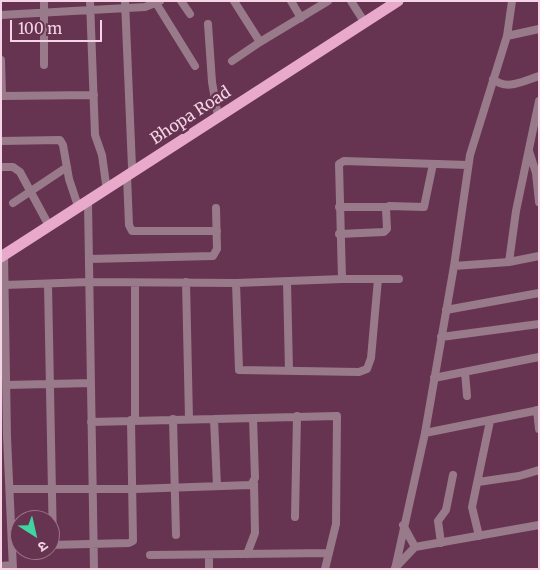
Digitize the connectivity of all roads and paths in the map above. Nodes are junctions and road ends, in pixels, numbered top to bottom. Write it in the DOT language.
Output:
graph roads {
  1 [pos="44,1"];
  2 [pos="181,1"];
  3 [pos="234,1"];
  4 [pos="290,1"];
  5 [pos="351,1"];
  6 [pos="387,1"];
  7 [pos="398,1"];
  8 [pos="512,1"];
  9 [pos="158,2"];
  10 [pos="324,2"];
  11 [pos="125,4"];
  12 [pos="90,5"];
  13 [pos="45,12"];
  14 [pos="190,14"];
  15 [pos="1,15"];
  16 [pos="301,18"];
  17 [pos="363,21"];
  18 [pos="208,24"];
  19 [pos="539,29"];
  20 [pos="507,36"];
  21 [pos="260,42"];
  22 [pos="1,60"];
  23 [pos="232,61"];
  24 [pos="44,65"];
  25 [pos="195,66"];
  26 [pos="539,76"];
  27 [pos="494,79"];
  28 [pos="94,95"];
  29 [pos="2,96"];
  30 [pos="539,101"];
  31 [pos="217,111"];
  32 [pos="1,141"];
  33 [pos="529,151"];
  34 [pos="433,164"];
  35 [pos="468,165"];
  36 [pos="1,167"];
  37 [pos="67,167"];
  38 [pos="130,172"];
  39 [pos="106,184"];
  40 [pos="31,192"];
  41 [pos="539,202"];
  42 [pos="13,203"];
  43 [pos="82,203"];
  44 [pos="339,207"];
  45 [pos="386,207"];
  46 [pos="216,208"];
  47 [pos="47,222"];
  48 [pos="216,231"];
  49 [pos="339,234"];
  50 [pos="2,255"];
  51 [pos="539,256"];
  52 [pos="89,258"];
  53 [pos="509,262"];
  54 [pos="454,266"];
  55 [pos="342,279"];
  56 [pos="378,279"];
  57 [pos="399,279"];
  58 [pos="89,282"];
  59 [pos="186,282"];
  60 [pos="286,282"];
  61 [pos="135,283"];
  62 [pos="236,283"];
  63 [pos="48,284"];
  64 [pos="5,285"];
  65 [pos="539,293"];
  66 [pos="446,310"];
  67 [pos="539,324"];
  68 [pos="441,337"];
  69 [pos="539,357"];
  70 [pos="289,371"];
  71 [pos="465,372"];
  72 [pos="434,378"];
  73 [pos="49,383"];
  74 [pos="91,383"];
  75 [pos="7,385"];
  76 [pos="467,396"];
  77 [pos="538,410"];
  78 [pos="297,416"];
  79 [pos="214,418"];
  80 [pos="253,418"];
  81 [pos="173,419"];
  82 [pos="189,419"];
  83 [pos="133,420"];
  84 [pos="490,421"];
  85 [pos="91,422"];
  86 [pos="539,429"];
  87 [pos="425,433"];
  88 [pos="539,470"];
  89 [pos="453,475"];
  90 [pos="478,482"];
  91 [pos="254,483"];
  92 [pos="176,486"];
  93 [pos="217,486"];
  94 [pos="10,489"];
  95 [pos="92,489"];
  96 [pos="134,489"];
  97 [pos="52,490"];
  98 [pos="11,510"];
  99 [pos="52,510"];
  100 [pos="295,517"];
  101 [pos="404,525"];
  102 [pos="539,525"];
  103 [pos="176,534"];
  104 [pos="478,536"];
  105 [pos="441,543"];
  106 [pos="60,545"];
  107 [pos="94,545"];
  108 [pos="415,547"];
  109 [pos="209,554"];
  110 [pos="247,554"];
  111 [pos="329,554"];
  112 [pos="150,555"];
  113 [pos="1,566"];
  114 [pos="12,567"];
  115 [pos="395,568"];
  116 [pos="94,569"];
  117 [pos="209,569"];
  118 [pos="325,569"];
  1 -- 13 [label="street"];
  2 -- 14 [label="street"];
  3 -- 21 [label="street"];
  4 -- 16 [label="street"];
  5 -- 17 [label="street"];
  6 -- 17 [label="main road, Bhopa Road"];
  7 -- 17 [label="main road, Bhopa Road"];
  8 -- 20 [label="street"];
  9 -- 11 [label="street"];
  9 -- 25 [label="street"];
  10 -- 16 [label="street"];
  11 -- 12 [label="street"];
  11 -- 38 [label="street"];
  12 -- 13 [label="street"];
  12 -- 28 [label="street"];
  13 -- 15 [label="street"];
  13 -- 24 [label="street"];
  16 -- 21 [label="street"];
  17 -- 31 [label="main road, Bhopa Road"];
  17 -- 38 [label="main road, Bhopa Road"];
  18 -- 31 [label="street"];
  19 -- 20 [label="street"];
  20 -- 27 [label="street"];
  21 -- 23 [label="street"];
  22 -- 29 [label="street"];
  26 -- 27 [label="street"];
  27 -- 35 [label="street"];
  28 -- 29 [label="street"];
  28 -- 39 [label="street"];
  30 -- 33 [label="street"];
  31 -- 38 [label="main road, Bhopa Road"];
  32 -- 37 [label="street"];
  33 -- 41 [label="street"];
  33 -- 53 [label="street"];
  34 -- 35 [label="street"];
  34 -- 44 [label="street"];
  34 -- 45 [label="street"];
  35 -- 54 [label="street"];
  36 -- 40 [label="street"];
  37 -- 40 [label="street"];
  37 -- 43 [label="street"];
  38 -- 39 [label="main road, Bhopa Road"];
  38 -- 43 [label="main road, Bhopa Road"];
  38 -- 48 [label="street"];
  39 -- 43 [label="main road, Bhopa Road"];
  40 -- 42 [label="street"];
  40 -- 47 [label="street"];
  43 -- 47 [label="main road, Bhopa Road"];
  43 -- 50 [label="main road, Bhopa Road"];
  43 -- 52 [label="street"];
  44 -- 45 [label="street"];
  44 -- 49 [label="street"];
  45 -- 49 [label="street"];
  46 -- 48 [label="street"];
  47 -- 50 [label="main road, Bhopa Road"];
  48 -- 52 [label="street"];
  49 -- 55 [label="street"];
  50 -- 64 [label="street"];
  51 -- 53 [label="street"];
  52 -- 58 [label="street"];
  53 -- 54 [label="street"];
  54 -- 66 [label="street"];
  55 -- 56 [label="street"];
  55 -- 60 [label="street"];
  56 -- 57 [label="street"];
  56 -- 70 [label="street"];
  58 -- 61 [label="street"];
  58 -- 63 [label="street"];
  58 -- 74 [label="street"];
  59 -- 61 [label="street"];
  59 -- 62 [label="street"];
  59 -- 82 [label="street"];
  60 -- 62 [label="street"];
  60 -- 70 [label="street"];
  61 -- 83 [label="street"];
  62 -- 70 [label="street"];
  63 -- 64 [label="street"];
  63 -- 73 [label="street"];
  64 -- 75 [label="street"];
  65 -- 66 [label="street"];
  66 -- 68 [label="street"];
  67 -- 68 [label="street"];
  68 -- 72 [label="street"];
  69 -- 71 [label="street"];
  71 -- 72 [label="street"];
  71 -- 76 [label="street"];
  72 -- 87 [label="street"];
  73 -- 74 [label="street"];
  73 -- 75 [label="street"];
  73 -- 97 [label="street"];
  74 -- 85 [label="street"];
  75 -- 94 [label="street"];
  77 -- 84 [label="street"];
  77 -- 86 [label="street"];
  78 -- 80 [label="street"];
  78 -- 100 [label="street"];
  78 -- 111 [label="street"];
  79 -- 80 [label="street"];
  79 -- 82 [label="street"];
  79 -- 93 [label="street"];
  80 -- 91 [label="street"];
  81 -- 82 [label="street"];
  81 -- 83 [label="street"];
  81 -- 92 [label="street"];
  83 -- 85 [label="street"];
  83 -- 96 [label="street"];
  84 -- 87 [label="street"];
  84 -- 90 [label="street"];
  85 -- 95 [label="street"];
  87 -- 101 [label="street"];
  88 -- 90 [label="street"];
  89 -- 105 [label="street"];
  90 -- 104 [label="street"];
  91 -- 93 [label="street"];
  91 -- 110 [label="street"];
  92 -- 93 [label="street"];
  92 -- 96 [label="street"];
  92 -- 103 [label="street"];
  94 -- 97 [label="street"];
  94 -- 98 [label="street"];
  95 -- 96 [label="street"];
  95 -- 97 [label="street"];
  95 -- 107 [label="street"];
  96 -- 107 [label="street"];
  97 -- 99 [label="street"];
  101 -- 108 [label="street"];
  101 -- 115 [label="street"];
  102 -- 104 [label="street"];
  104 -- 105 [label="street"];
  105 -- 108 [label="street"];
  106 -- 107 [label="street"];
  107 -- 116 [label="street"];
  108 -- 115 [label="street"];
  109 -- 110 [label="street"];
  109 -- 112 [label="street"];
  109 -- 117 [label="street"];
  110 -- 111 [label="street"];
  111 -- 118 [label="street"];
  113 -- 114 [label="street"];
}
